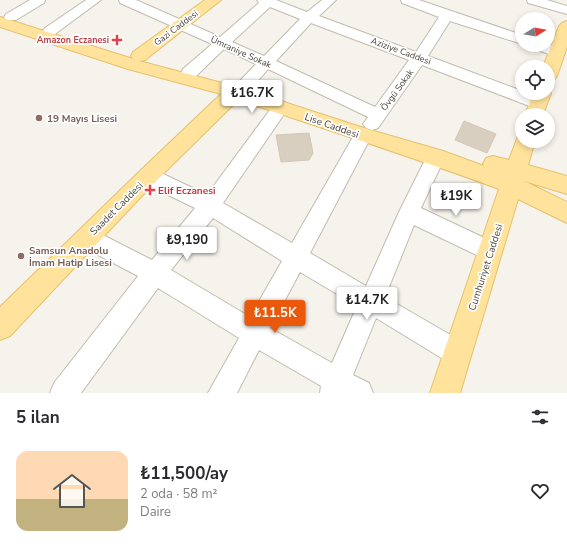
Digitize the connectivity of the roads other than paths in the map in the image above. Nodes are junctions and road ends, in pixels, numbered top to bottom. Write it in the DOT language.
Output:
graph roads {
  1 [pos="39,0"];
  2 [pos="95,0"];
  3 [pos="125,0"];
  4 [pos="214,0"];
  5 [pos="330,0"];
  6 [pos="407,0"];
  7 [pos="533,0"];
  8 [pos="267,1"];
  9 [pos="567,10"];
  10 [pos="447,15"];
  11 [pos="309,17"];
  12 [pos="4,18"];
  13 [pos="180,24"];
  14 [pos="567,26"];
  15 [pos="50,31"];
  16 [pos="515,38"];
  17 [pos="221,43"];
  18 [pos="557,52"];
  19 [pos="139,56"];
  20 [pos="419,58"];
  21 [pos="554,60"];
  22 [pos="265,62"];
  23 [pos="189,73"];
  24 [pos="240,88"];
  25 [pos="538,104"];
  26 [pos="281,107"];
  27 [pos="371,125"];
  28 [pos="523,148"];
  29 [pos="436,157"];
  30 [pos="148,176"];
  31 [pos="513,178"];
  32 [pos="567,185"];
  33 [pos="210,206"];
  34 [pos="409,212"];
  35 [pos="567,212"];
  36 [pos="87,238"];
  37 [pos="489,252"];
  38 [pos="295,257"];
  39 [pos="155,273"];
  40 [pos="372,303"];
  41 [pos="0,326"];
  42 [pos="254,333"];
  43 [pos="457,353"];
  44 [pos="335,387"];
  45 [pos="64,393"];
  46 [pos="222,393"];
  47 [pos="359,393"];
  48 [pos="445,393"];
  1 -- 12 [label="street"];
  2 -- 15 [label="street"];
  3 -- 13 [label="street, Ümraniye Sokak"];
  4 -- 13 [label="main road, Gazi Caddesi"];
  5 -- 11 [label="street, Saadet Caddesi"];
  6 -- 10 [label="street"];
  7 -- 9 [label="street"];
  8 -- 11 [label="street, Aziziye Caddesi"];
  8 -- 17 [label="street"];
  10 -- 16 [label="street"];
  10 -- 20 [label="street, Övgü Sokak"];
  11 -- 20 [label="street, Aziziye Caddesi"];
  11 -- 22 [label="street, Saadet Caddesi"];
  12 -- 15 [label="main road, Lise Caddesi"];
  12 -- 24 [label="main road, Lise Caddesi"];
  13 -- 17 [label="street, Ümraniye Sokak"];
  13 -- 19 [label="main road, Gazi Caddesi"];
  14 -- 18 [label="main road"];
  15 -- 19 [label="main road, Lise Caddesi"];
  17 -- 22 [label="street, Ümraniye Sokak"];
  17 -- 23 [label="street"];
  18 -- 21 [label="main road"];
  19 -- 23 [label="main road, Lise Caddesi"];
  20 -- 25 [label="street, Aziziye Caddesi"];
  20 -- 27 [label="street, Övgü Sokak"];
  22 -- 24 [label="street, Saadet Caddesi"];
  22 -- 27 [label="street, Ümraniye Sokak"];
  23 -- 24 [label="main road, Lise Caddesi"];
  24 -- 26 [label="main road, Lise Caddesi"];
  24 -- 27 [label="main road, Lise Caddesi"];
  24 -- 30 [label="main road, Saadet Caddesi"];
  26 -- 27 [label="main road, Lise Caddesi"];
  26 -- 33 [label="street"];
  27 -- 29 [label="main road, Lise Caddesi"];
  27 -- 31 [label="main road, Lise Caddesi"];
  27 -- 38 [label="street, Övgü Sokak"];
  28 -- 31 [label="main road, Cumhuriyet Caddesi"];
  29 -- 31 [label="main road, Lise Caddesi"];
  29 -- 34 [label="street"];
  30 -- 33 [label="street"];
  30 -- 36 [label="main road, Saadet Caddesi"];
  31 -- 32 [label="main road, Lise Caddesi"];
  31 -- 35 [label="main road, Lise Caddesi"];
  31 -- 37 [label="main road, Cumhuriyet Caddesi"];
  33 -- 38 [label="street"];
  33 -- 39 [label="street"];
  34 -- 37 [label="street"];
  34 -- 40 [label="street"];
  36 -- 39 [label="street"];
  36 -- 41 [label="main road, Saadet Caddesi"];
  37 -- 43 [label="main road, Cumhuriyet Caddesi"];
  38 -- 40 [label="street"];
  38 -- 42 [label="street, Övgü Sokak"];
  39 -- 42 [label="street"];
  39 -- 45 [label="street"];
  40 -- 43 [label="street"];
  40 -- 44 [label="street"];
  42 -- 44 [label="street"];
  42 -- 46 [label="street, Övgü Sokak"];
  43 -- 48 [label="main road, Cumhuriyet Caddesi"];
  44 -- 47 [label="street"];
}
